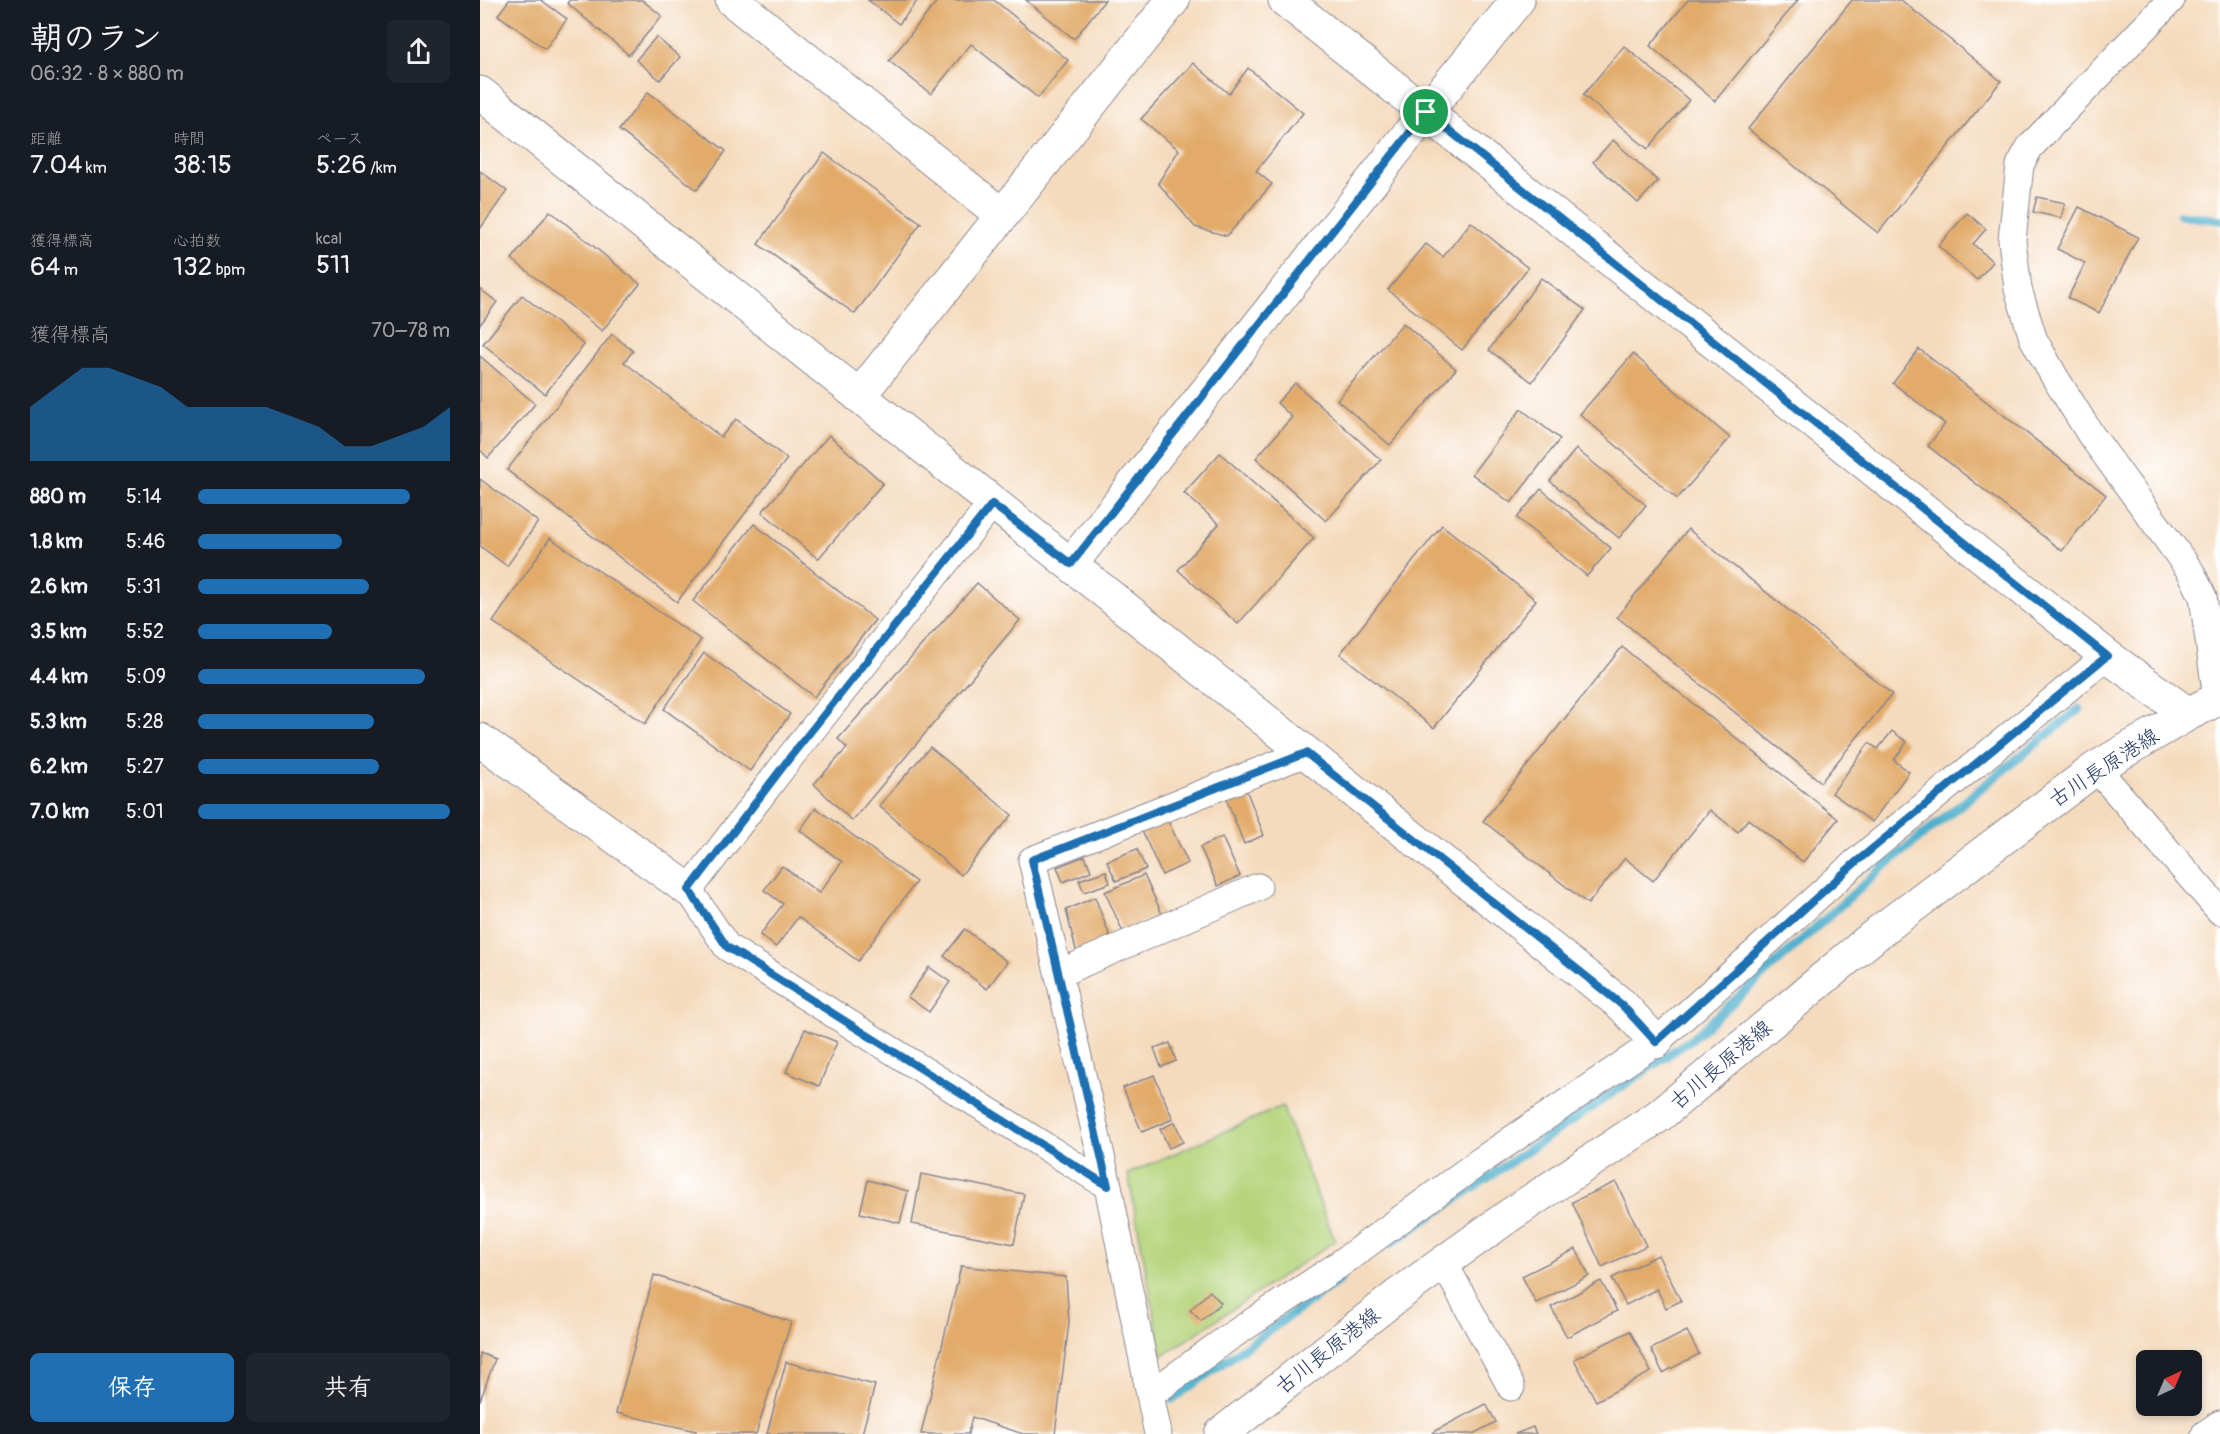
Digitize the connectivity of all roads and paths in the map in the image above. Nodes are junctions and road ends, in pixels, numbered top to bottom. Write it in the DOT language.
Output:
graph roads {
  1 [pos="732,0"];
  2 [pos="1173,0"];
  3 [pos="1285,0"];
  4 [pos="1518,0"];
  5 [pos="2170,0"];
  6 [pos="480,93"];
  7 [pos="1426,112"];
  8 [pos="1002,215"];
  9 [pos="859,396"];
  10 [pos="992,504"];
  11 [pos="1071,564"];
  12 [pos="2107,656"];
  13 [pos="2218,699"];
  14 [pos="2188,714"];
  15 [pos="480,740"];
  16 [pos="1306,753"];
  17 [pos="2096,768"];
  18 [pos="1258,887"];
  19 [pos="689,890"];
  20 [pos="2220,911"];
  21 [pos="1060,973"];
  22 [pos="1656,1042"];
  23 [pos="1108,1186"];
  24 [pos="1444,1263"];
  25 [pos="1511,1387"];
  26 [pos="1151,1394"];
  27 [pos="2220,1424"];
  28 [pos="1158,1434"];
  29 [pos="1221,1434"];
  30 [pos="2205,1434"];
  1 -- 8 [label="street"];
  2 -- 8 [label="street"];
  3 -- 7 [label="street"];
  4 -- 7 [label="street"];
  5 -- 13 [label="street"];
  6 -- 9 [label="street"];
  7 -- 11 [label="street"];
  7 -- 12 [label="street"];
  8 -- 9 [label="street"];
  9 -- 10 [label="street"];
  10 -- 11 [label="street"];
  10 -- 19 [label="street"];
  11 -- 16 [label="street"];
  12 -- 14 [label="street"];
  12 -- 22 [label="street"];
  13 -- 14 [label="street, 古川長原港線"];
  14 -- 17 [label="street, 古川長原港線"];
  15 -- 19 [label="street"];
  16 -- 21 [label="street"];
  16 -- 22 [label="street"];
  17 -- 20 [label="street"];
  17 -- 24 [label="street, 古川長原港線"];
  18 -- 21 [label="street"];
  19 -- 23 [label="street"];
  21 -- 23 [label="street"];
  22 -- 26 [label="street"];
  23 -- 26 [label="street"];
  24 -- 25 [label="street"];
  24 -- 29 [label="street, 古川長原港線"];
  26 -- 28 [label="street"];
  27 -- 30 [label="street"];
}
